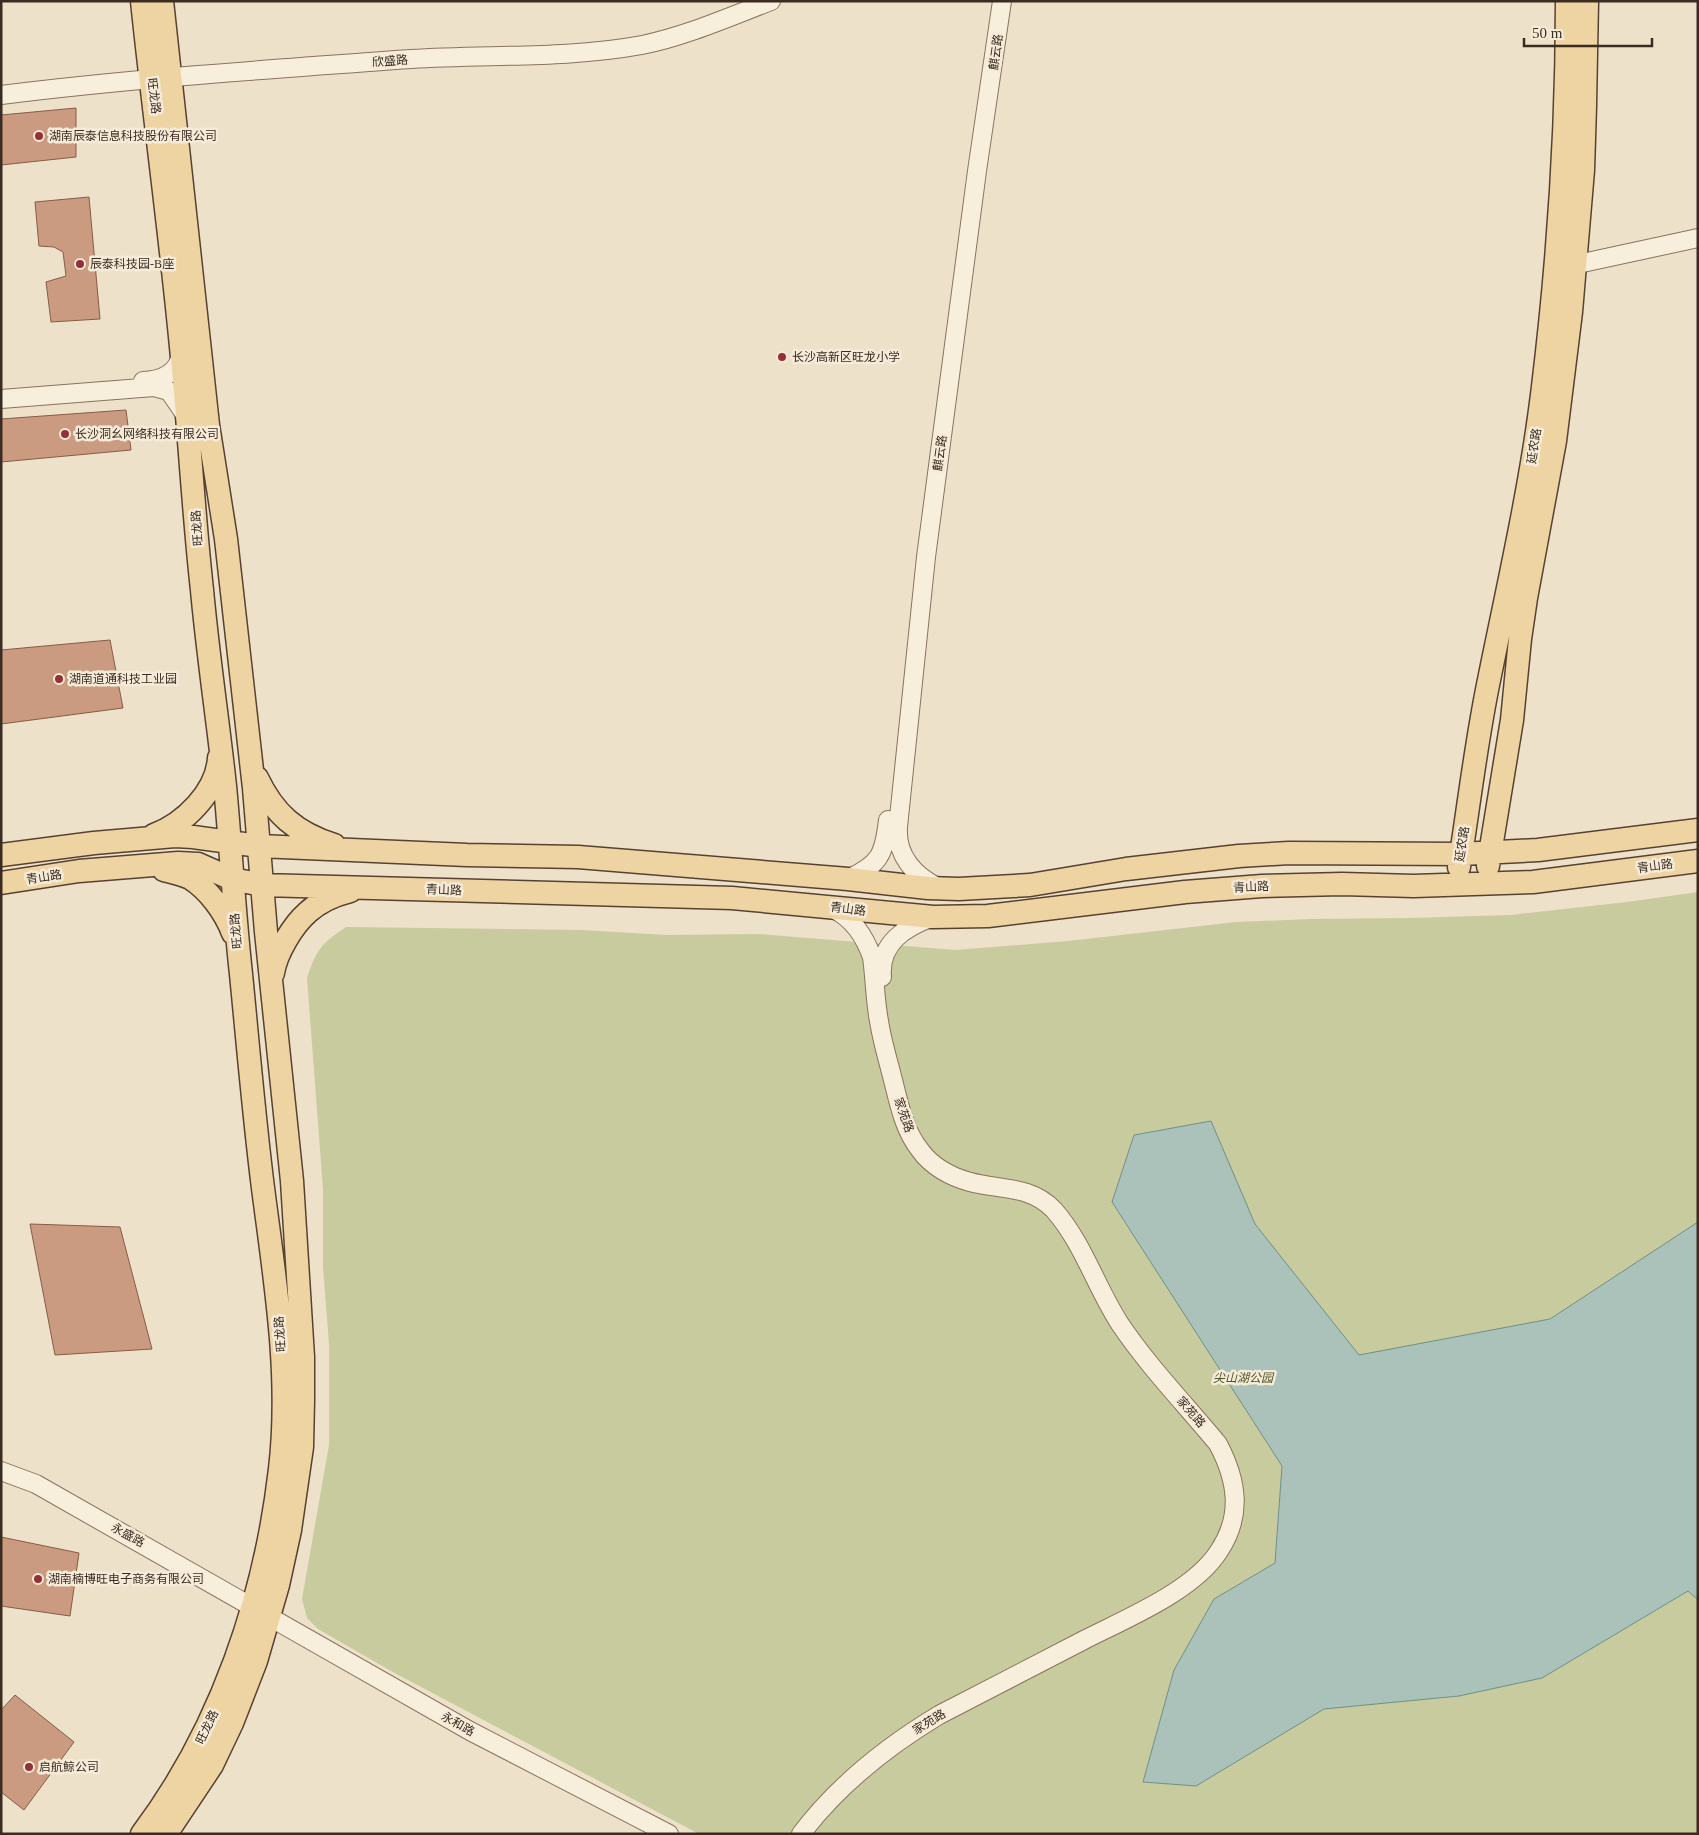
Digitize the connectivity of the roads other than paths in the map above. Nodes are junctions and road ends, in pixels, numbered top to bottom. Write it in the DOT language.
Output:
graph roads {
  1 [pos="142,1"];
  2 [pos="162,1"];
  3 [pos="750,1"];
  4 [pos="772,1"];
  5 [pos="993,1"];
  6 [pos="1002,1"];
  7 [pos="1567,1"];
  8 [pos="1586,1"];
  9 [pos="160,74"];
  10 [pos="1,86"];
  11 [pos="1,95"];
  12 [pos="1698,238"];
  13 [pos="1565,267"];
  14 [pos="182,352"];
  15 [pos="1,393"];
  16 [pos="1,399"];
  17 [pos="188,422"];
  18 [pos="219,740"];
  19 [pos="250,752"];
  20 [pos="1698,830"];
  21 [pos="145,839"];
  22 [pos="229,841"];
  23 [pos="259,846"];
  24 [pos="361,851"];
  25 [pos="1490,853"];
  26 [pos="1461,854"];
  27 [pos="1,856"];
  28 [pos="1698,861"];
  29 [pos="128,866"];
  30 [pos="232,879"];
  31 [pos="848,879"];
  32 [pos="1,883"];
  33 [pos="262,885"];
  34 [pos="1456,885"];
  35 [pos="1485,885"];
  36 [pos="363,887"];
  37 [pos="940,889"];
  38 [pos="829,906"];
  39 [pos="933,917"];
  40 [pos="237,943"];
  41 [pos="272,986"];
  42 [pos="1,1471"];
  43 [pos="1,1481"];
  44 [pos="259,1616"];
  45 [pos="142,1834"];
  46 [pos="166,1834"];
  47 [pos="650,1834"];
  48 [pos="669,1834"];
  49 [pos="801,1834"];
  50 [pos="810,1834"];
  1 -- 9 [label="main road, 旺龙路"];
  2 -- 9 [label="main road, 旺龙路"];
  3 -- 9 [label="street, 欣盛路"];
  4 -- 9 [label="street, 欣盛路"];
  5 -- 31 [label="street, 麒云路"];
  6 -- 37 [label="street, 麒云路"];
  7 -- 13 [label="main road, 延农路"];
  8 -- 13 [label="main road, 延农路"];
  9 -- 10 [label="street, 欣盛路"];
  9 -- 11 [label="street, 欣盛路"];
  9 -- 14 [label="main road, 旺龙路"];
  9 -- 19 [label="main road, 旺龙路"];
  12 -- 13 [label="street"];
  13 -- 25 [label="main road, 延农路"];
  13 -- 26 [label="main road, 延农路"];
  14 -- 15 [label="street"];
  14 -- 17 [label="main road, 旺龙路"];
  16 -- 17 [label="street"];
  17 -- 18 [label="main road, 旺龙路"];
  18 -- 21 [label="main road"];
  18 -- 22 [label="main road, 旺龙路"];
  19 -- 23 [label="main road, 旺龙路"];
  19 -- 24 [label="main road"];
  20 -- 25 [label="main road"];
  21 -- 22 [label="main road"];
  21 -- 27 [label="main road"];
  22 -- 23 [label="main road"];
  22 -- 30 [label="main road, 旺龙路"];
  23 -- 24 [label="main road"];
  23 -- 33 [label="main road, 旺龙路"];
  24 -- 31 [label="main road"];
  25 -- 26 [label="main road"];
  25 -- 35 [label="main road, 延农路"];
  26 -- 34 [label="main road, 延农路"];
  26 -- 37 [label="main road"];
  28 -- 35 [label="main road, 青山路"];
  29 -- 30 [label="main road, 青山路"];
  29 -- 32 [label="main road, 青山路"];
  29 -- 40 [label="main road"];
  30 -- 33 [label="main road, 青山路"];
  30 -- 40 [label="main road, 旺龙路"];
  31 -- 37 [label="main road"];
  33 -- 36 [label="main road, 青山路"];
  33 -- 41 [label="main road, 旺龙路"];
  34 -- 35 [label="main road, 青山路"];
  34 -- 39 [label="main road, 青山路"];
  36 -- 38 [label="main road, 青山路"];
  36 -- 41 [label="main road"];
  38 -- 39 [label="main road, 青山路"];
  38 -- 49 [label="street, 家苑路"];
  39 -- 50 [label="street, 家苑路"];
  40 -- 44 [label="main road, 旺龙路"];
  41 -- 44 [label="main road, 旺龙路"];
  42 -- 44 [label="street, 永盛路"];
  43 -- 44 [label="street, 永盛路"];
  44 -- 45 [label="main road, 旺龙路"];
  44 -- 46 [label="main road, 旺龙路"];
  44 -- 47 [label="street, 永和路"];
  44 -- 48 [label="street, 永和路"];
}
